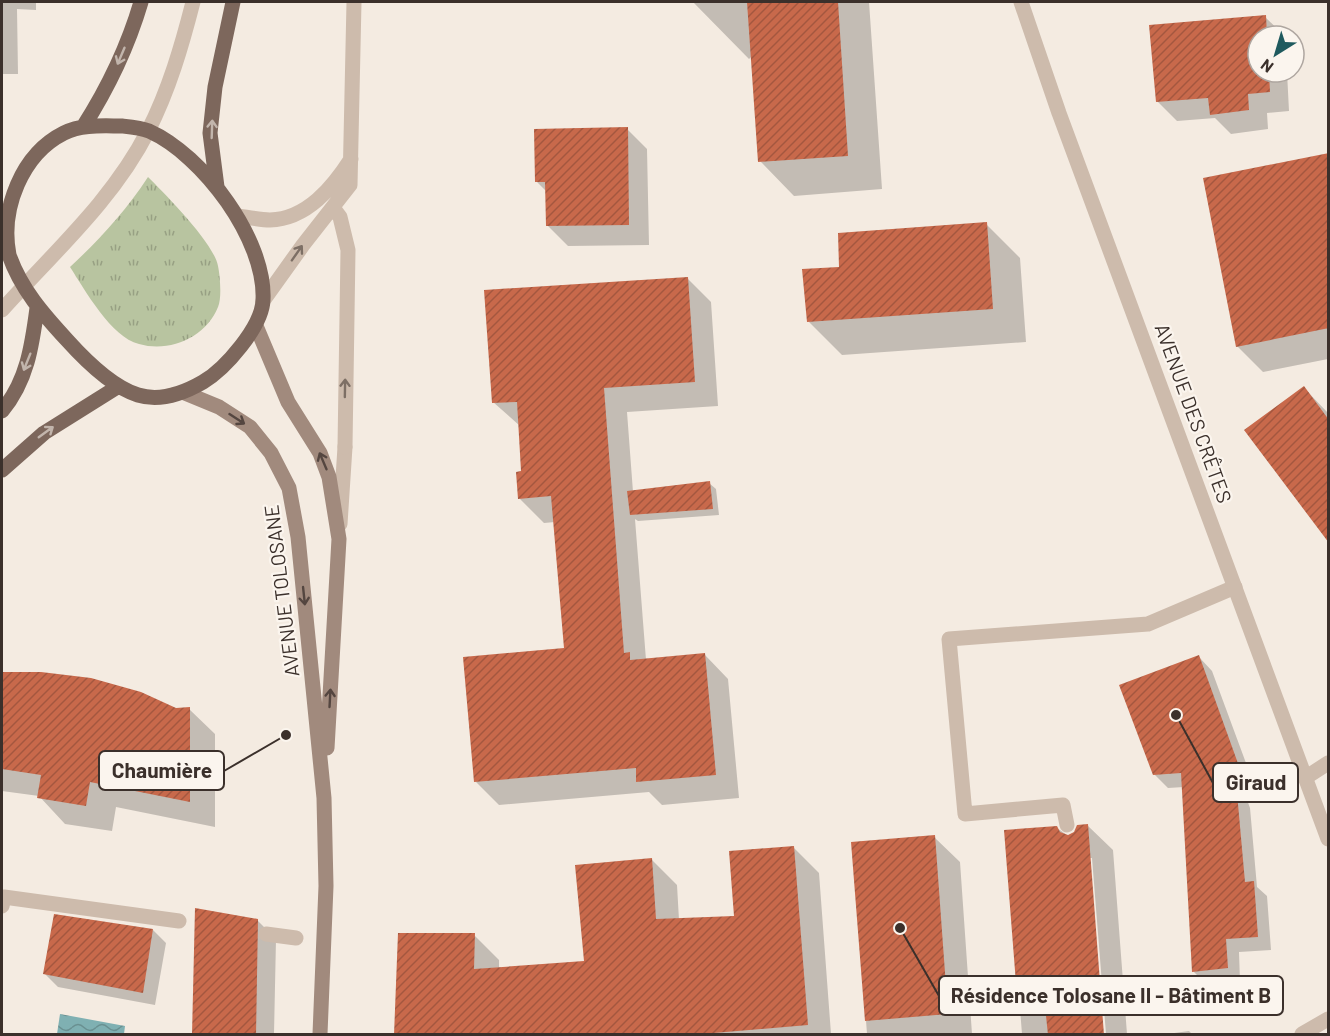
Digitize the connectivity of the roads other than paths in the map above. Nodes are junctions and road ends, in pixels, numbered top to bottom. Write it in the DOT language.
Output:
graph roads {
  1 [pos="141,2"];
  2 [pos="193,2"];
  3 [pos="233,2"];
  4 [pos="354,2"];
  5 [pos="1021,2"];
  6 [pos="83,127"];
  7 [pos="148,131"];
  8 [pos="351,159"];
  9 [pos="217,187"];
  10 [pos="334,209"];
  11 [pos="237,216"];
  12 [pos="24,286"];
  13 [pos="263,301"];
  14 [pos="37,308"];
  15 [pos="2,310"];
  16 [pos="256,326"];
  17 [pos="119,386"];
  18 [pos="186,393"];
  19 [pos="2,411"];
  20 [pos="2,470"];
  21 [pos="339,538"];
  22 [pos="1235,587"];
  23 [pos="1329,763"];
  24 [pos="1305,778"];
  25 [pos="324,798"];
  26 [pos="1067,825"];
  27 [pos="1329,839"];
  28 [pos="2,906"];
  29 [pos="179,921"];
  30 [pos="266,934"];
  31 [pos="296,938"];
  32 [pos="1329,1019"];
  33 [pos="320,1035"];
  34 [pos="1302,1035"];
  1 -- 6 [label="main road, one-way"];
  2 -- 7 [label="street"];
  9 -- 3 [label="main road, one-way"];
  4 -- 8 [label="street"];
  5 -- 22 [label="street, AVENUE DES CRÊTES"];
  6 -- 7 [label="main road"];
  6 -- 12 [label="main road"];
  7 -- 9 [label="main road"];
  7 -- 12 [label="street"];
  8 -- 10 [label="street"];
  8 -- 11 [label="street"];
  9 -- 11 [label="main road"];
  13 -- 10 [label="street, one-way"];
  21 -- 10 [label="street, AVENUE TOLOSANE, one-way"];
  11 -- 13 [label="main road"];
  12 -- 14 [label="main road"];
  12 -- 15 [label="street"];
  13 -- 16 [label="main road"];
  14 -- 17 [label="main road"];
  14 -- 19 [label="main road, one-way"];
  16 -- 18 [label="main road"];
  21 -- 16 [label="main road, AVENUE TOLOSANE, one-way"];
  17 -- 18 [label="main road"];
  20 -- 17 [label="main road, one-way"];
  18 -- 25 [label="main road, AVENUE TOLOSANE, one-way"];
  25 -- 21 [label="main road, AVENUE TOLOSANE, one-way"];
  22 -- 24 [label="street, AVENUE DES CRÊTES"];
  22 -- 26 [label="street"];
  23 -- 24 [label="street"];
  24 -- 27 [label="street, AVENUE DES CRÊTES"];
  25 -- 33 [label="main road, AVENUE TOLOSANE"];
  28 -- 29 [label="street"];
  30 -- 31 [label="street"];
  32 -- 34 [label="street"];
}
